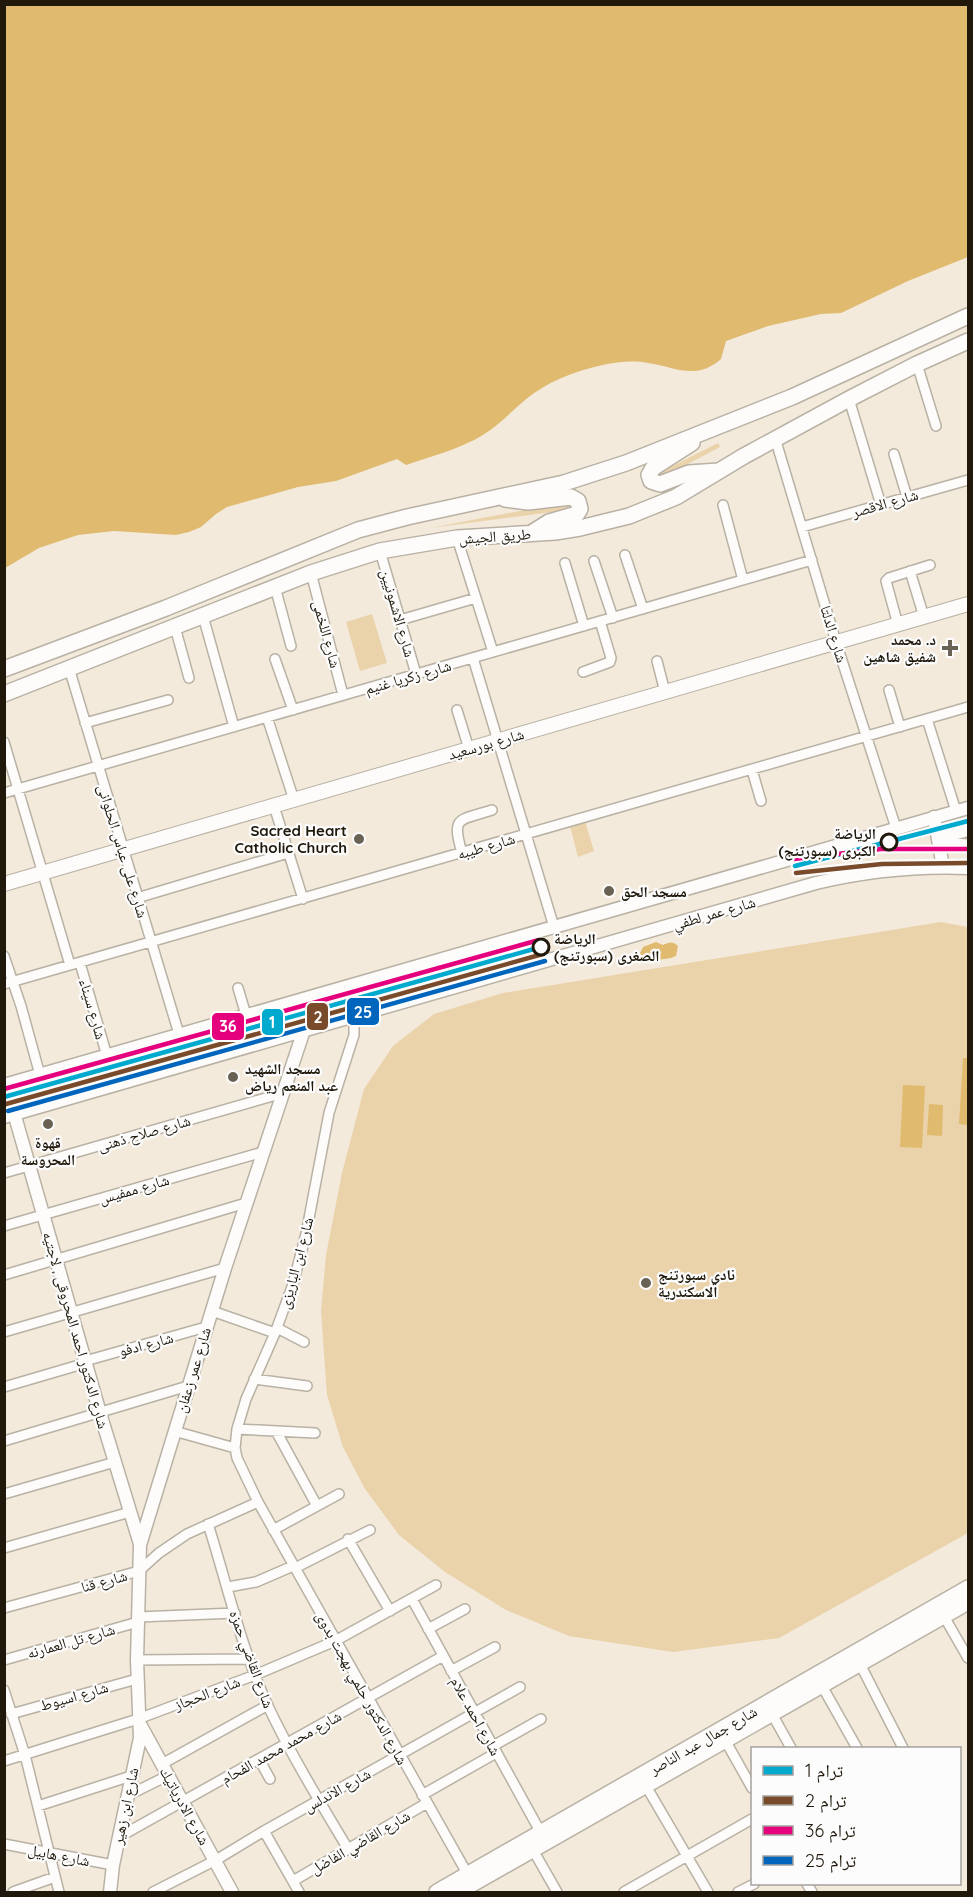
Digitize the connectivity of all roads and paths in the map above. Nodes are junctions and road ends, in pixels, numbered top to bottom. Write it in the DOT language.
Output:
graph roads {
  1 [pos="969,316"];
  2 [pos="967,346"];
  3 [pos="917,364"];
  4 [pos="849,399"];
  5 [pos="936,426"];
  6 [pos="708,429"];
  7 [pos="775,438"];
  8 [pos="894,454"];
  9 [pos="719,471"];
  10 [pos="969,480"];
  11 [pos="500,496"];
  12 [pos="907,497"];
  13 [pos="723,505"];
  14 [pos="880,505"];
  15 [pos="802,527"];
  16 [pos="530,534"];
  17 [pos="457,538"];
  18 [pos="380,551"];
  19 [pos="625,555"];
  20 [pos="812,560"];
  21 [pos="594,561"];
  22 [pos="565,563"];
  23 [pos="930,565"];
  24 [pos="910,572"];
  25 [pos="311,573"];
  26 [pos="743,580"];
  27 [pos="275,587"];
  28 [pos="476,598"];
  29 [pos="969,604"];
  30 [pos="643,609"];
  31 [pos="203,616"];
  32 [pos="924,617"];
  33 [pos="612,618"];
  34 [pos="400,620"];
  35 [pos="600,621"];
  36 [pos="898,624"];
  37 [pos="584,626"];
  38 [pos="175,627"];
  39 [pos="836,642"];
  40 [pos="291,646"];
  41 [pos="493,652"];
  42 [pos="473,658"];
  43 [pos="275,659"];
  44 [pos="657,661"];
  45 [pos="69,668"];
  46 [pos="4,669"];
  47 [pos="583,672"];
  48 [pos="416,674"];
  49 [pos="189,678"];
  50 [pos="889,690"];
  51 [pos="665,692"];
  52 [pos="4,694"];
  53 [pos="343,695"];
  54 [pos="168,700"];
  55 [pos="969,707"];
  56 [pos="292,710"];
  57 [pos="457,710"];
  58 [pos="267,717"];
  59 [pos="927,719"];
  60 [pos="85,723"];
  61 [pos="234,727"];
  62 [pos="900,727"];
  63 [pos="867,737"];
  64 [pos="498,740"];
  65 [pos="4,742"];
  66 [pos="469,749"];
  67 [pos="98,766"];
  68 [pos="752,770"];
  69 [pos="18,789"];
  70 [pos="4,793"];
  71 [pos="294,800"];
  72 [pos="761,801"];
  73 [pos="274,806"];
  74 [pos="962,809"];
  75 [pos="492,810"];
  76 [pos="934,817"];
  77 [pos="896,828"];
  78 [pos="969,830"];
  79 [pos="526,834"];
  80 [pos="938,840"];
  81 [pos="969,844"];
  82 [pos="123,850"];
  83 [pos="288,853"];
  84 [pos="462,853"];
  85 [pos="944,867"];
  86 [pos="969,868"];
  87 [pos="43,873"];
  88 [pos="4,884"];
  89 [pos="137,898"];
  90 [pos="303,899"];
  91 [pos="554,927"];
  92 [pos="151,942"];
  93 [pos="4,956"];
  94 [pos="75,964"];
  95 [pos="8,983"];
  96 [pos="238,988"];
  97 [pos="246,1015"];
  98 [pos="354,1016"];
  99 [pos="304,1030"];
  100 [pos="179,1034"];
  101 [pos="276,1038"];
  102 [pos="295,1055"];
  103 [pos="106,1056"];
  104 [pos="40,1075"];
  105 [pos="5,1085"];
  106 [pos="283,1093"];
  107 [pos="9,1116"];
  108 [pos="263,1152"];
  109 [pos="29,1166"];
  110 [pos="4,1173"];
  111 [pos="246,1203"];
  112 [pos="43,1215"];
  113 [pos="4,1226"];
  114 [pos="56,1260"];
  115 [pos="225,1269"];
  116 [pos="4,1275"];
  117 [pos="212,1311"];
  118 [pos="71,1313"];
  119 [pos="206,1327"];
  120 [pos="276,1331"];
  121 [pos="4,1332"];
  122 [pos="304,1342"];
  123 [pos="85,1362"];
  124 [pos="254,1379"];
  125 [pos="188,1386"];
  126 [pos="307,1386"];
  127 [pos="4,1387"];
  128 [pos="100,1413"];
  129 [pos="237,1429"];
  130 [pos="174,1431"];
  131 [pos="276,1431"];
  132 [pos="315,1433"];
  133 [pos="4,1441"];
  134 [pos="235,1448"];
  135 [pos="115,1462"];
  136 [pos="4,1494"];
  137 [pos="339,1494"];
  138 [pos="258,1502"];
  139 [pos="317,1506"];
  140 [pos="130,1512"];
  141 [pos="208,1524"];
  142 [pos="273,1530"];
  143 [pos="370,1530"];
  144 [pos="348,1539"];
  145 [pos="140,1545"];
  146 [pos="4,1548"];
  147 [pos="294,1567"];
  148 [pos="139,1571"];
  149 [pos="436,1585"];
  150 [pos="228,1587"];
  151 [pos="969,1587"];
  152 [pos="412,1599"];
  153 [pos="969,1602"];
  154 [pos="4,1608"];
  155 [pos="465,1609"];
  156 [pos="390,1611"];
  157 [pos="941,1611"];
  158 [pos="235,1613"];
  159 [pos="138,1619"];
  160 [pos="428,1629"];
  161 [pos="335,1641"];
  162 [pos="495,1647"];
  163 [pos="443,1656"];
  164 [pos="969,1658"];
  165 [pos="249,1659"];
  166 [pos="4,1660"];
  167 [pos="137,1660"];
  168 [pos="860,1664"];
  169 [pos="452,1671"];
  170 [pos="255,1675"];
  171 [pos="137,1678"];
  172 [pos="822,1686"];
  173 [pos="520,1687"];
  174 [pos="4,1690"];
  175 [pos="788,1698"];
  176 [pos="368,1699"];
  177 [pos="268,1705"];
  178 [pos="474,1713"];
  179 [pos="11,1714"];
  180 [pos="772,1714"];
  181 [pos="138,1719"];
  182 [pos="540,1719"];
  183 [pos="725,1740"];
  184 [pos="287,1743"];
  185 [pos="790,1747"];
  186 [pos="856,1747"];
  187 [pos="902,1747"];
  188 [pos="495,1749"];
  189 [pos="25,1755"];
  190 [pos="400,1755"];
  191 [pos="260,1759"];
  192 [pos="4,1761"];
  193 [pos="162,1764"];
  194 [pos="131,1776"];
  195 [pos="169,1776"];
  196 [pos="270,1779"];
  197 [pos="646,1785"];
  198 [pos="751,1785"];
  199 [pos="127,1796"];
  200 [pos="425,1799"];
  201 [pos="319,1800"];
  202 [pos="183,1801"];
  203 [pos="38,1806"];
  204 [pos="751,1820"];
  205 [pos="264,1831"];
  206 [pos="541,1833"];
  207 [pos="119,1837"];
  208 [pos="4,1844"];
  209 [pos="348,1849"];
  210 [pos="532,1850"];
  211 [pos="49,1853"];
  212 [pos="687,1857"];
  213 [pos="216,1860"];
  214 [pos="113,1865"];
  215 [pos="468,1875"];
  216 [pos="55,1877"];
  217 [pos="293,1881"];
  218 [pos="752,1885"];
  219 [pos="13,1893"];
  220 [pos="59,1893"];
  221 [pos="110,1893"];
  222 [pos="153,1893"];
  223 [pos="232,1893"];
  224 [pos="299,1893"];
  225 [pos="437,1893"];
  226 [pos="458,1893"];
  227 [pos="557,1893"];
  228 [pos="624,1893"];
  229 [pos="708,1893"];
  230 [pos="738,1893"];
  1 -- 6 [label="main road"];
  2 -- 3 [label="main road, طريق الجيش"];
  3 -- 4 [label="main road, طريق الجيش"];
  3 -- 5 [label="street"];
  4 -- 7 [label="main road, طريق الجيش"];
  4 -- 14 [label="street"];
  6 -- 9 [label="main road"];
  6 -- 11 [label="main road"];
  7 -- 9 [label="main road, طريق الجيش"];
  7 -- 15 [label="street, شارع الدلتا"];
  8 -- 12 [label="street"];
  9 -- 16 [label="main road, طريق الجيش"];
  10 -- 12 [label="street, شارع الاقصر"];
  11 -- 16 [label="main road"];
  11 -- 46 [label="main road"];
  12 -- 14 [label="street, شارع الاقصر"];
  13 -- 26 [label="street"];
  14 -- 15 [label="street, شارع الاقصر"];
  15 -- 20 [label="street, شارع الدلتا"];
  16 -- 17 [label="main road, طريق الجيش"];
  17 -- 18 [label="main road, طريق الجيش"];
  17 -- 28 [label="street"];
  18 -- 25 [label="main road, طريق الجيش"];
  18 -- 34 [label="street, شارع الاشمونيين"];
  19 -- 30 [label="street"];
  20 -- 26 [label="street, شارع زكريا غنيم"];
  20 -- 39 [label="street, شارع الدلتا"];
  21 -- 33 [label="street"];
  22 -- 37 [label="street"];
  23 -- 24 [label="street"];
  24 -- 32 [label="street"];
  24 -- 36 [label="street"];
  25 -- 27 [label="main road, طريق الجيش"];
  25 -- 53 [label="street, شارع اللخمى"];
  26 -- 30 [label="street, شارع زكريا غنيم"];
  27 -- 31 [label="main road, طريق الجيش"];
  27 -- 40 [label="street"];
  28 -- 34 [label="street"];
  28 -- 41 [label="street"];
  29 -- 32 [label="main road, شارع بورسعيد"];
  30 -- 33 [label="street, شارع زكريا غنيم"];
  31 -- 38 [label="main road, طريق الجيش"];
  31 -- 61 [label="street"];
  32 -- 36 [label="main road, شارع بورسعيد"];
  33 -- 35 [label="street, شارع زكريا غنيم"];
  34 -- 48 [label="street, شارع الاشمونيين"];
  35 -- 37 [label="street, شارع زكريا غنيم"];
  35 -- 47 [label="street"];
  36 -- 39 [label="main road, شارع بورسعيد"];
  37 -- 41 [label="street, شارع زكريا غنيم"];
  38 -- 45 [label="main road, طريق الجيش"];
  38 -- 49 [label="street"];
  39 -- 51 [label="main road, شارع بورسعيد"];
  39 -- 63 [label="street, شارع الدلتا"];
  41 -- 42 [label="street, شارع زكريا غنيم"];
  42 -- 48 [label="street, شارع زكريا غنيم"];
  42 -- 64 [label="street"];
  43 -- 56 [label="street"];
  44 -- 51 [label="street"];
  45 -- 52 [label="main road, طريق الجيش"];
  45 -- 60 [label="street, شارع على عباس الحلوانى"];
  48 -- 53 [label="street, شارع زكريا غنيم"];
  50 -- 62 [label="street"];
  51 -- 64 [label="main road, شارع بورسعيد"];
  53 -- 56 [label="street, شارع زكريا غنيم"];
  54 -- 60 [label="street"];
  55 -- 59 [label="street, شارع طيبه"];
  56 -- 58 [label="street, شارع زكريا غنيم"];
  57 -- 66 [label="street"];
  58 -- 61 [label="street, شارع زكريا غنيم"];
  58 -- 71 [label="street"];
  59 -- 62 [label="street, شارع طيبه"];
  59 -- 74 [label="street"];
  60 -- 67 [label="street, شارع على عباس الحلوانى"];
  61 -- 67 [label="street, شارع زكريا غنيم"];
  62 -- 63 [label="street, شارع طيبه"];
  63 -- 68 [label="street, شارع طيبه"];
  63 -- 77 [label="street, شارع الدلتا"];
  64 -- 66 [label="main road, شارع بورسعيد"];
  64 -- 79 [label="street"];
  65 -- 69 [label="street, شارع سيناء"];
  66 -- 71 [label="main road, شارع بورسعيد"];
  67 -- 69 [label="street, شارع زكريا غنيم"];
  67 -- 82 [label="street, شارع على عباس الحلوانى"];
  68 -- 72 [label="street"];
  68 -- 79 [label="street, شارع طيبه"];
  69 -- 70 [label="street, شارع زكريا غنيم"];
  69 -- 87 [label="street, شارع سيناء"];
  71 -- 73 [label="main road, شارع بورسعيد"];
  73 -- 82 [label="main road, شارع بورسعيد"];
  73 -- 83 [label="street"];
  74 -- 76 [label="street, شارع عمر لطفي"];
  75 -- 84 [label="street"];
  76 -- 77 [label="street, شارع عمر لطفي"];
  76 -- 80 [label="street"];
  77 -- 91 [label="street, شارع عمر لطفي"];
  78 -- 80 [label="street"];
  79 -- 84 [label="street, شارع طيبه"];
  79 -- 91 [label="street"];
  80 -- 81 [label="street"];
  80 -- 85 [label="street"];
  82 -- 87 [label="main road, شارع بورسعيد"];
  82 -- 89 [label="street, شارع على عباس الحلوانى"];
  83 -- 89 [label="street"];
  83 -- 90 [label="street"];
  84 -- 90 [label="street, شارع طيبه"];
  85 -- 86 [label="street, شارع عمر لطفي"];
  85 -- 98 [label="street, شارع عمر لطفي"];
  87 -- 88 [label="main road, شارع بورسعيد"];
  87 -- 94 [label="street, شارع سيناء"];
  89 -- 92 [label="street, شارع على عباس الحلوانى"];
  90 -- 92 [label="street, شارع طيبه"];
  91 -- 97 [label="street, شارع عمر لطفي"];
  92 -- 94 [label="street, شارع طيبه"];
  92 -- 100 [label="street, شارع على عباس الحلوانى"];
  93 -- 95 [label="street"];
  94 -- 95 [label="street, شارع طيبه"];
  94 -- 103 [label="street, شارع سيناء"];
  95 -- 104 [label="street"];
  96 -- 97 [label="street"];
  97 -- 100 [label="street, شارع عمر لطفي"];
  98 -- 99 [label="street, شارع عمر لطفي"];
  98 -- 120 [label="street, شارع ابن الباريزى"];
  99 -- 101 [label="street, شارع عمر لطفي"];
  99 -- 102 [label="street, شارع عمر زعفان"];
  100 -- 103 [label="street, شارع عمر لطفي"];
  101 -- 102 [label="street"];
  101 -- 107 [label="street, شارع عمر لطفي"];
  102 -- 106 [label="street, شارع عمر زعفان"];
  103 -- 104 [label="street, شارع عمر لطفي"];
  104 -- 105 [label="street, شارع عمر لطفي"];
  105 -- 107 [label="street, شارع الدكتور احمد المحروقى , لاجتيه"];
  106 -- 108 [label="street, شارع عمر زعفان"];
  106 -- 109 [label="street, شارع صلاح ذهنى"];
  107 -- 109 [label="street, شارع الدكتور احمد المحروقى , لاجتيه"];
  108 -- 111 [label="street, شارع عمر زعفان"];
  108 -- 112 [label="street, شارع ممفيس"];
  109 -- 110 [label="street, شارع صلاح ذهنى"];
  109 -- 112 [label="street, شارع الدكتور احمد المحروقى , لاجتيه"];
  111 -- 114 [label="street"];
  111 -- 115 [label="street, شارع عمر زعفان"];
  112 -- 113 [label="street, شارع ممفيس"];
  112 -- 114 [label="street, شارع الدكتور احمد المحروقى , لاجتيه"];
  114 -- 116 [label="street"];
  114 -- 118 [label="street, شارع الدكتور احمد المحروقى , لاجتيه"];
  115 -- 117 [label="street, شارع عمر زعفان"];
  115 -- 118 [label="street"];
  117 -- 119 [label="street, شارع عمر زعفان"];
  117 -- 120 [label="street"];
  118 -- 121 [label="street"];
  118 -- 123 [label="street, شارع الدكتور احمد المحروقى , لاجتيه"];
  119 -- 123 [label="street, شارع ادفو"];
  119 -- 125 [label="street, شارع عمر زعفان"];
  120 -- 122 [label="street"];
  120 -- 124 [label="street, شارع ابن الباريزى"];
  123 -- 127 [label="street, شارع ادفو"];
  123 -- 128 [label="street, شارع الدكتور احمد المحروقى , لاجتيه"];
  124 -- 126 [label="street"];
  124 -- 129 [label="street, شارع ابن الباريزى"];
  125 -- 128 [label="street"];
  125 -- 130 [label="street, شارع عمر زعفان"];
  128 -- 133 [label="street"];
  128 -- 135 [label="street, شارع الدكتور احمد المحروقى , لاجتيه"];
  129 -- 131 [label="street"];
  129 -- 134 [label="street, شارع ابن الباريزى"];
  130 -- 134 [label="street"];
  130 -- 145 [label="street, شارع عمر زعفان"];
  131 -- 132 [label="street"];
  131 -- 139 [label="street"];
  134 -- 138 [label="street, شارع ابن الباريزى"];
  135 -- 136 [label="street"];
  135 -- 140 [label="street, شارع الدكتور احمد المحروقى , لاجتيه"];
  137 -- 139 [label="street"];
  138 -- 141 [label="street, شارع قنا"];
  138 -- 142 [label="street, شارع الدكتور حلمي بهجت بدوى"];
  139 -- 142 [label="street"];
  140 -- 145 [label="street, شارع الدكتور احمد المحروقى , لاجتيه"];
  140 -- 146 [label="street"];
  141 -- 148 [label="street, شارع قنا"];
  141 -- 150 [label="street, شارع القاضي حمزه"];
  142 -- 147 [label="street, شارع الدكتور حلمي بهجت بدوى"];
  143 -- 144 [label="street"];
  144 -- 147 [label="street"];
  144 -- 156 [label="street"];
  145 -- 148 [label="street, شارع عمر زعفان"];
  147 -- 150 [label="street"];
  147 -- 161 [label="street, شارع الدكتور حلمي بهجت بدوى"];
  148 -- 154 [label="street, شارع قنا"];
  148 -- 159 [label="street, شارع عمر زعفان"];
  149 -- 152 [label="street, شارع الحجاز"];
  150 -- 158 [label="street, شارع القاضي حمزه"];
  151 -- 157 [label="main road, شارع جمال عبد الناصر"];
  152 -- 156 [label="street, شارع الحجاز"];
  152 -- 160 [label="street, شارع احمد علام"];
  153 -- 157 [label="main road, شارع جمال عبد الناصر"];
  155 -- 160 [label="street"];
  156 -- 161 [label="street, شارع الحجاز"];
  157 -- 164 [label="street"];
  157 -- 168 [label="main road, شارع جمال عبد الناصر"];
  157 -- 175 [label="main road, شارع جمال عبد الناصر"];
  158 -- 159 [label="street, شارع تل العمارنه"];
  158 -- 165 [label="street, شارع القاضي حمزه"];
  159 -- 166 [label="street, شارع تل العمارنه"];
  159 -- 167 [label="street, شارع عمر زعفان"];
  160 -- 163 [label="street, شارع احمد علام"];
  161 -- 170 [label="street, شارع الحجاز"];
  161 -- 176 [label="street, شارع الدكتور حلمي بهجت بدوى"];
  162 -- 169 [label="street"];
  163 -- 169 [label="street, شارع احمد علام"];
  163 -- 176 [label="street, شارع محمد محمد الفحام"];
  165 -- 167 [label="street"];
  165 -- 170 [label="street, شارع القاضي حمزه"];
  167 -- 171 [label="street, شارع عمر زعفان"];
  168 -- 172 [label="main road, شارع جمال عبد الناصر"];
  168 -- 187 [label="street"];
  169 -- 178 [label="street, شارع احمد علام"];
  170 -- 177 [label="street, شارع القاضي حمزه"];
  170 -- 181 [label="street, شارع الحجاز"];
  171 -- 179 [label="street, شارع اسيوط"];
  171 -- 181 [label="street, شارع عمر زعفان"];
  172 -- 175 [label="main road, شارع جمال عبد الناصر"];
  172 -- 186 [label="street"];
  173 -- 178 [label="street, شارع الاندلس"];
  174 -- 179 [label="street"];
  175 -- 180 [label="main road, شارع جمال عبد الناصر"];
  175 -- 206 [label="main road, شارع جمال عبد الناصر"];
  176 -- 184 [label="street, شارع محمد محمد الفحام"];
  176 -- 190 [label="street, شارع الدكتور حلمي بهجت بدوى"];
  177 -- 184 [label="street, شارع القاضي حمزه"];
  177 -- 193 [label="street"];
  178 -- 188 [label="street, شارع احمد علام"];
  178 -- 190 [label="street, شارع الاندلس"];
  179 -- 189 [label="street"];
  180 -- 183 [label="main road, شارع جمال عبد الناصر"];
  180 -- 185 [label="street"];
  181 -- 189 [label="street, شارع الحجاز"];
  181 -- 193 [label="street, شارع الادرياتيك"];
  181 -- 194 [label="street, شارع ابن زهير"];
  182 -- 188 [label="street, شارع القاضي الفاضل"];
  183 -- 197 [label="main road, شارع جمال عبد الناصر"];
  183 -- 198 [label="street"];
  184 -- 191 [label="street, شارع محمد محمد الفحام"];
  184 -- 201 [label="street, شارع القاضي حمزه"];
  188 -- 200 [label="street, شارع القاضي الفاضل"];
  188 -- 206 [label="street, شارع احمد علام"];
  189 -- 192 [label="street, شارع الحجاز"];
  189 -- 203 [label="street"];
  190 -- 200 [label="street, شارع الدكتور حلمي بهجت بدوى"];
  190 -- 201 [label="street, شارع الاندلس"];
  191 -- 196 [label="street"];
  191 -- 202 [label="street, شارع محمد محمد الفحام"];
  193 -- 195 [label="street, شارع الادرياتيك"];
  194 -- 199 [label="street, شارع ابن زهير"];
  194 -- 203 [label="street"];
  195 -- 199 [label="street"];
  195 -- 202 [label="street, شارع الادرياتيك"];
  197 -- 210 [label="main road, شارع جمال عبد الناصر"];
  197 -- 212 [label="street"];
  199 -- 207 [label="street, شارع ابن زهير"];
  200 -- 209 [label="street, شارع القاضي الفاضل"];
  200 -- 215 [label="street, شارع الدكتور حلمي بهجت بدوى"];
  201 -- 205 [label="street, شارع الاندلس"];
  201 -- 209 [label="street, شارع القاضي حمزه"];
  202 -- 207 [label="street, شارع محمد محمد الفحام"];
  202 -- 213 [label="street, شارع الادرياتيك"];
  203 -- 211 [label="street"];
  204 -- 212 [label="street"];
  205 -- 213 [label="street, شارع الاندلس"];
  205 -- 217 [label="street"];
  206 -- 215 [label="main road, شارع جمال عبد الناصر"];
  207 -- 214 [label="street, شارع ابن زهير"];
  208 -- 211 [label="street, شارع هابيل"];
  209 -- 217 [label="street, شارع القاضي الفاضل"];
  210 -- 226 [label="main road, شارع جمال عبد الناصر"];
  210 -- 227 [label="street"];
  211 -- 214 [label="street, شارع هابيل"];
  211 -- 216 [label="street"];
  212 -- 228 [label="street"];
  212 -- 229 [label="street"];
  213 -- 222 [label="street, شارع الاندلس"];
  213 -- 223 [label="street, شارع الادرياتيك"];
  214 -- 221 [label="street, شارع ابن زهير"];
  215 -- 225 [label="main road, شارع جمال عبد الناصر"];
  216 -- 219 [label="street"];
  216 -- 220 [label="street"];
  217 -- 224 [label="street"];
  218 -- 230 [label="street"];
}
